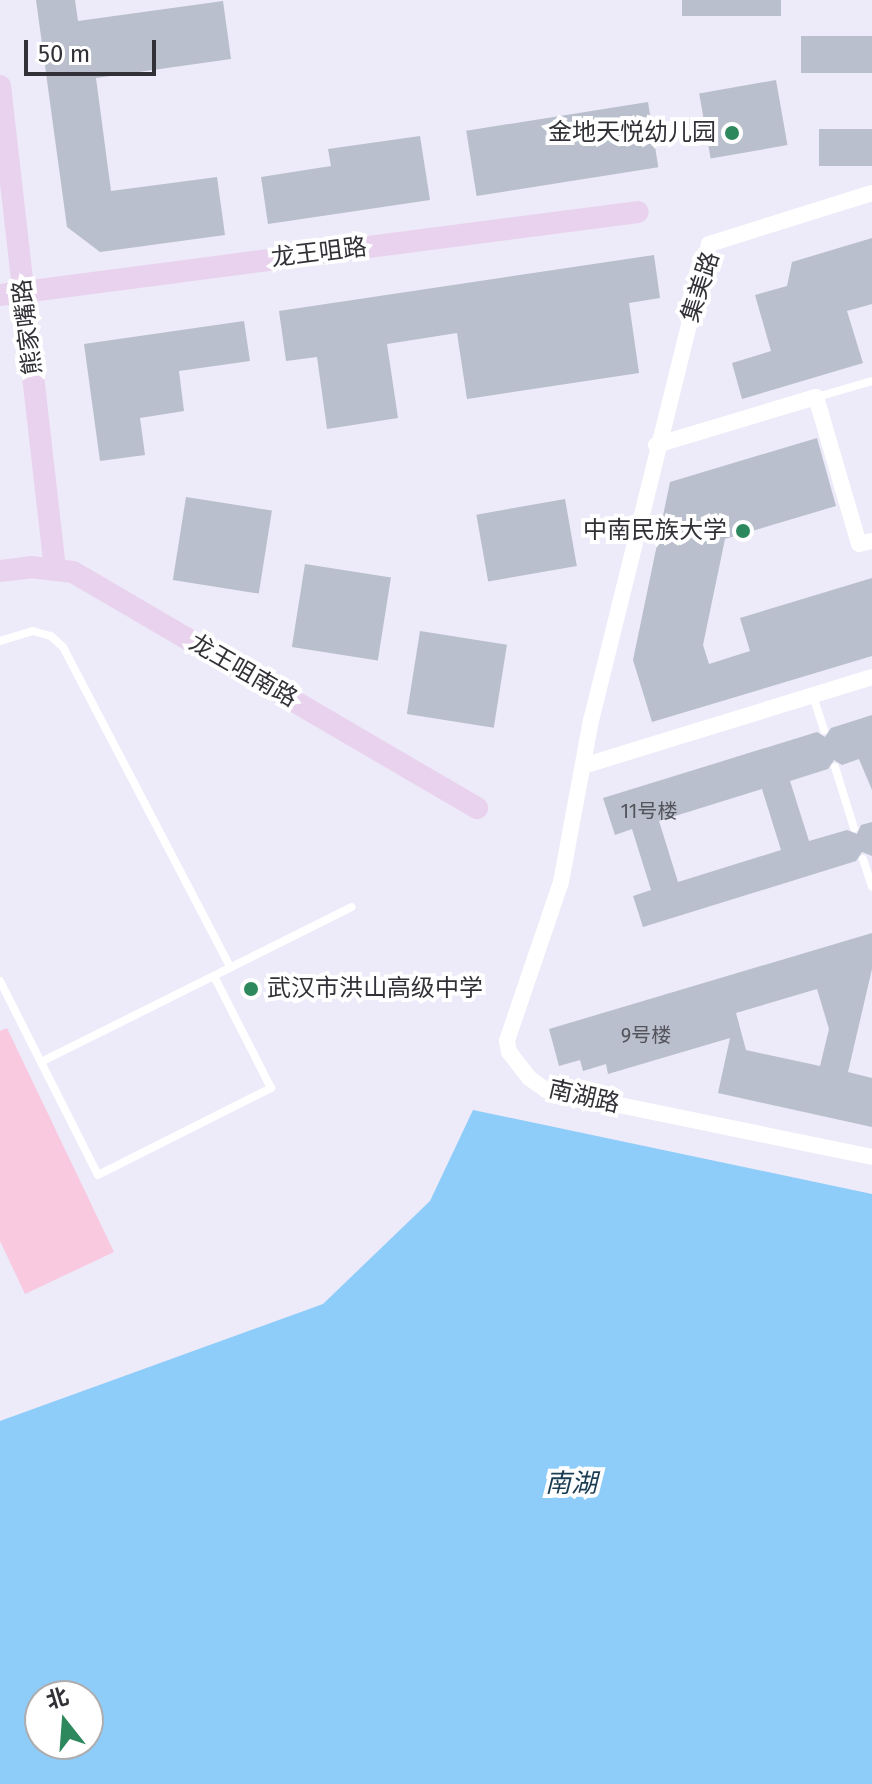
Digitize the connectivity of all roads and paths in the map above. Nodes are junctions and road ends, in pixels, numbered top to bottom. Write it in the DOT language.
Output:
graph roads {
  1 [pos="0,86"];
  2 [pos="872,193"];
  3 [pos="638,212"];
  4 [pos="24,291"];
  5 [pos="0,295"];
  6 [pos="872,381"];
  7 [pos="816,397"];
  8 [pos="656,445"];
  9 [pos="866,542"];
  10 [pos="55,567"];
  11 [pos="0,571"];
  12 [pos="0,641"];
  13 [pos="872,677"];
  14 [pos="813,696"];
  15 [pos="824,730"];
  16 [pos="583,766"];
  17 [pos="835,767"];
  18 [pos="477,808"];
  19 [pos="854,828"];
  20 [pos="863,859"];
  21 [pos="872,887"];
  22 [pos="352,907"];
  23 [pos="231,968"];
  24 [pos="214,976"];
  25 [pos="0,981"];
  26 [pos="41,1062"];
  27 [pos="872,1157"];
  1 -- 4 [label="street, 熊家嘴路"];
  2 -- 8 [label="street, 集美路"];
  3 -- 4 [label="street, 龙王咀路"];
  4 -- 5 [label="street, 龙王咀路"];
  4 -- 10 [label="street, 熊家嘴路"];
  6 -- 7 [label="lane"];
  7 -- 8 [label="street"];
  7 -- 9 [label="street"];
  8 -- 16 [label="street"];
  10 -- 11 [label="street, 龙王咀南路"];
  10 -- 18 [label="street, 龙王咀南路"];
  12 -- 23 [label="lane"];
  13 -- 14 [label="street"];
  14 -- 15 [label="lane"];
  14 -- 16 [label="street"];
  16 -- 27 [label="street, 南湖路"];
  17 -- 19 [label="lane"];
  20 -- 21 [label="lane"];
  22 -- 23 [label="lane"];
  23 -- 24 [label="lane"];
  24 -- 26 [label="lane"];
  24 -- 26 [label="lane"];
  25 -- 26 [label="lane"];
}
